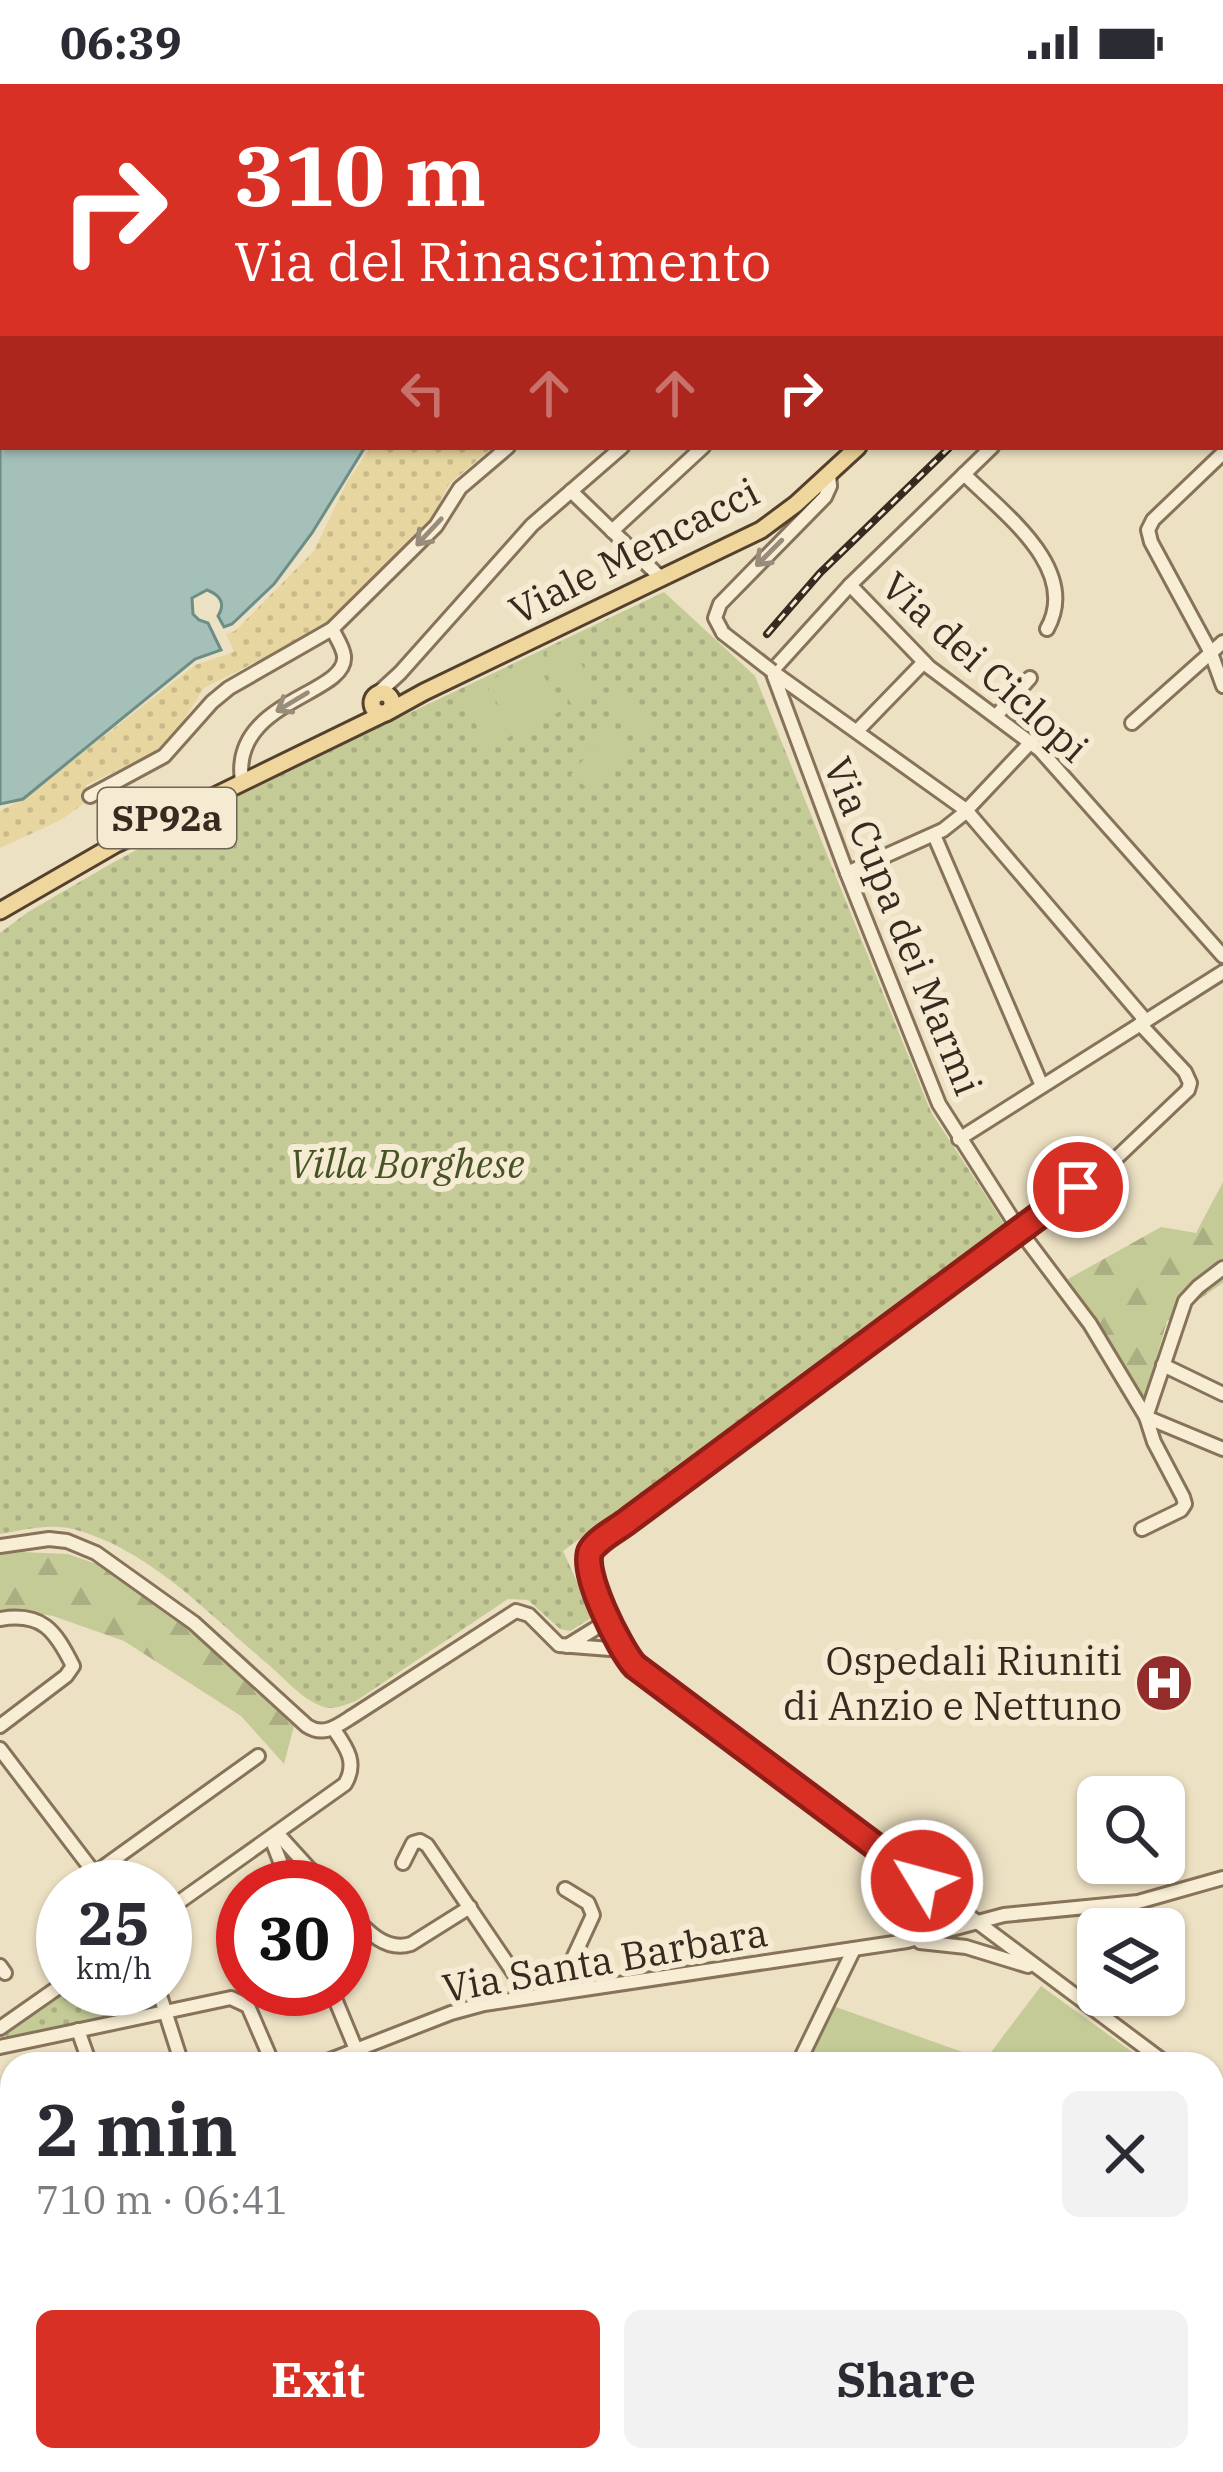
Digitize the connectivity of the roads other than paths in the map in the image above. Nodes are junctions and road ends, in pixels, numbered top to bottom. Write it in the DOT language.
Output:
graph roads {
  1 [pos="504,450"];
  2 [pos="618,450"];
  3 [pos="700,450"];
  4 [pos="855,450"];
  5 [pos="989,450"];
  6 [pos="1223,453"];
  7 [pos="964,473"];
  8 [pos="829,474"];
  9 [pos="571,490"];
  10 [pos="612,531"];
  11 [pos="662,578"];
  12 [pos="850,585"];
  13 [pos="1047,628"];
  14 [pos="332,629"];
  15 [pos="1223,642"];
  16 [pos="1211,653"];
  17 [pos="924,662"];
  18 [pos="772,671"];
  19 [pos="1030,678"];
  20 [pos="1223,686"];
  21 [pos="383,702"];
  22 [pos="996,716"];
  23 [pos="1132,723"];
  24 [pos="858,730"];
  25 [pos="1031,742"];
  26 [pos="242,781"];
  27 [pos="90,796"];
  28 [pos="967,810"];
  29 [pos="934,835"];
  30 [pos="848,873"];
  31 [pos="0,910"];
  32 [pos="1223,956"];
  33 [pos="1223,972"];
  34 [pos="1143,1022"];
  35 [pos="1042,1086"];
  36 [pos="959,1139"];
  37 [pos="1020,1231"];
  38 [pos="1223,1268"];
  39 [pos="1163,1365"];
  40 [pos="1223,1394"];
  41 [pos="1146,1417"];
  42 [pos="1223,1449"];
  43 [pos="1142,1529"];
  44 [pos="0,1546"];
  45 [pos="0,1619"];
  46 [pos="609,1620"];
  47 [pos="566,1646"];
  48 [pos="623,1650"];
  49 [pos="0,1726"];
  50 [pos="333,1728"];
  51 [pos="0,1749"];
  52 [pos="258,1756"];
  53 [pos="274,1836"];
  54 [pos="84,1860"];
  55 [pos="114,1860"];
  56 [pos="282,1860"];
  57 [pos="298,1860"];
  58 [pos="403,1863"];
  59 [pos="1223,1878"];
  60 [pos="565,1889"];
  61 [pos="192,1893"];
  62 [pos="470,1907"];
  63 [pos="975,1921"];
  64 [pos="372,1935"];
  65 [pos="907,1941"];
  66 [pos="854,1949"];
  67 [pos="1047,1973"];
  68 [pos="557,1993"];
  69 [pos="530,1997"];
  70 [pos="36,2003"];
  71 [pos="192,2006"];
  72 [pos="146,2016"];
  73 [pos="166,2016"];
  74 [pos="342,2016"];
  75 [pos="0,2028"];
  76 [pos="78,2030"];
  77 [pos="3,2047"];
  78 [pos="86,2052"];
  79 [pos="178,2052"];
  80 [pos="268,2052"];
  81 [pos="357,2052"];
  82 [pos="370,2052"];
  83 [pos="804,2052"];
  84 [pos="1151,2052"];
  1 -- 14 [label="street, one-way"];
  2 -- 9 [label="street"];
  3 -- 10 [label="street"];
  4 -- 8 [label="main road, Viale Mencacci"];
  5 -- 7 [label="street"];
  6 -- 16 [label="street"];
  7 -- 12 [label="street"];
  7 -- 13 [label="street"];
  8 -- 11 [label="main road, Viale Mencacci"];
  8 -- 18 [label="street, one-way, bridge"];
  9 -- 10 [label="street"];
  9 -- 21 [label="street"];
  10 -- 11 [label="street"];
  11 -- 21 [label="main road, Viale Mencacci"];
  12 -- 17 [label="street, Via dei Ciclopi"];
  12 -- 18 [label="street"];
  14 -- 26 [label="street, one-way"];
  14 -- 27 [label="street"];
  15 -- 16 [label="street"];
  16 -- 20 [label="street"];
  16 -- 23 [label="street"];
  17 -- 22 [label="street, Via dei Ciclopi"];
  17 -- 24 [label="street"];
  18 -- 24 [label="street"];
  18 -- 30 [label="street, Via Cupa dei Marmi"];
  19 -- 22 [label="street"];
  21 -- 26 [label="main road, SP92a"];
  22 -- 25 [label="street, Via dei Ciclopi"];
  24 -- 28 [label="street"];
  25 -- 28 [label="street"];
  25 -- 32 [label="street, Via dei Ciclopi"];
  26 -- 31 [label="main road, SP92a"];
  28 -- 29 [label="street"];
  28 -- 34 [label="street"];
  29 -- 30 [label="street"];
  29 -- 35 [label="street"];
  30 -- 36 [label="street, Via Cupa dei Marmi"];
  33 -- 34 [label="street"];
  34 -- 35 [label="street"];
  34 -- 37 [label="street"];
  35 -- 36 [label="street"];
  36 -- 37 [label="street, Via Cupa dei Marmi"];
  37 -- 41 [label="street, Via Cupa dei Marmi"];
  37 -- 46 [label="street"];
  38 -- 39 [label="street"];
  39 -- 40 [label="street"];
  39 -- 41 [label="street"];
  41 -- 42 [label="street"];
  41 -- 43 [label="street, Via Cupa dei Marmi"];
  44 -- 50 [label="street"];
  45 -- 49 [label="street"];
  46 -- 47 [label="street"];
  46 -- 48 [label="street"];
  47 -- 48 [label="street"];
  47 -- 50 [label="street"];
  48 -- 63 [label="street"];
  50 -- 53 [label="street"];
  51 -- 54 [label="street"];
  52 -- 55 [label="street"];
  53 -- 56 [label="street"];
  53 -- 57 [label="street"];
  53 -- 61 [label="street"];
  58 -- 62 [label="street"];
  59 -- 63 [label="street, Via Santa Barbara"];
  60 -- 68 [label="street"];
  62 -- 64 [label="street"];
  62 -- 69 [label="street"];
  63 -- 65 [label="street, Via Santa Barbara"];
  63 -- 67 [label="street"];
  65 -- 66 [label="street, Via Santa Barbara"];
  65 -- 67 [label="street, Via Santa Barbara"];
  66 -- 68 [label="street, Via Santa Barbara"];
  66 -- 83 [label="street"];
  67 -- 84 [label="street"];
  68 -- 69 [label="street, Via Santa Barbara"];
  69 -- 82 [label="street, Via Santa Barbara"];
  70 -- 75 [label="street"];
  71 -- 80 [label="street"];
  72 -- 76 [label="street"];
  73 -- 79 [label="street"];
  74 -- 81 [label="street"];
  76 -- 77 [label="street"];
  76 -- 78 [label="street"];
}
